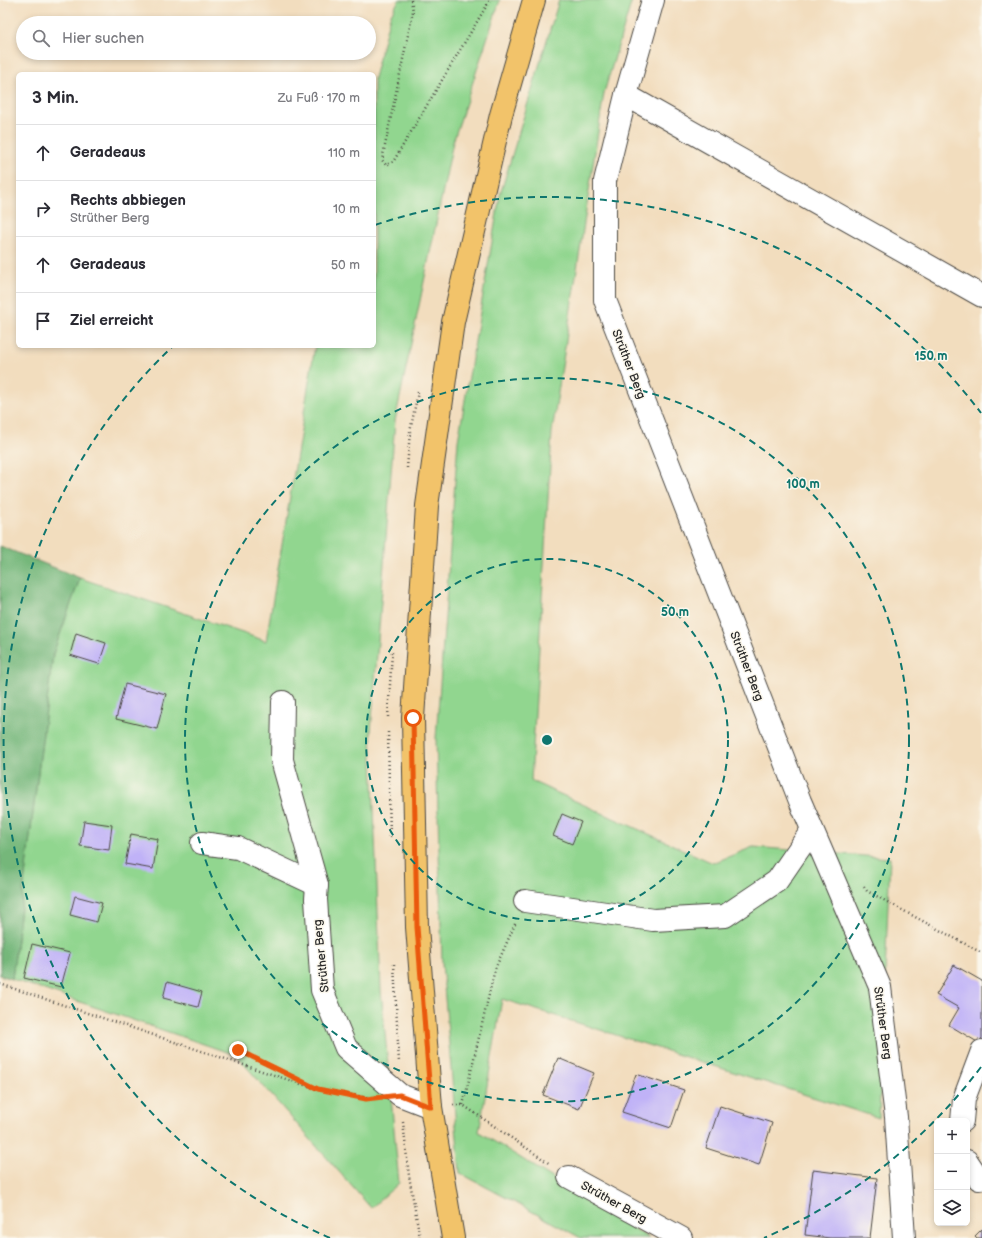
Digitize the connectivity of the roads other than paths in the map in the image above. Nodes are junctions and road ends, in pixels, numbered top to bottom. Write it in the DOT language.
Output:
graph roads {
  1 [pos="534,0"];
  2 [pos="653,0"];
  3 [pos="626,95"];
  4 [pos="982,296"];
  5 [pos="284,702"];
  6 [pos="812,830"];
  7 [pos="202,843"];
  8 [pos="316,892"];
  9 [pos="525,901"];
  10 [pos="982,1051"];
  11 [pos="431,1107"];
  12 [pos="962,1118"];
  13 [pos="970,1166"];
  14 [pos="569,1177"];
  15 [pos="979,1180"];
  16 [pos="453,1238"];
  17 [pos="681,1238"];
  18 [pos="904,1238"];
  1 -- 11 [label="main road"];
  2 -- 3 [label="street, Strüther Berg"];
  3 -- 4 [label="street"];
  3 -- 6 [label="street, Strüther Berg"];
  5 -- 8 [label="street, Strüther Berg"];
  6 -- 9 [label="street"];
  6 -- 18 [label="street, Strüther Berg"];
  7 -- 8 [label="street"];
  8 -- 11 [label="street, Strüther Berg"];
  10 -- 12 [label="street"];
  11 -- 16 [label="main road"];
  13 -- 15 [label="street"];
  14 -- 17 [label="street, Strüther Berg"];
}
